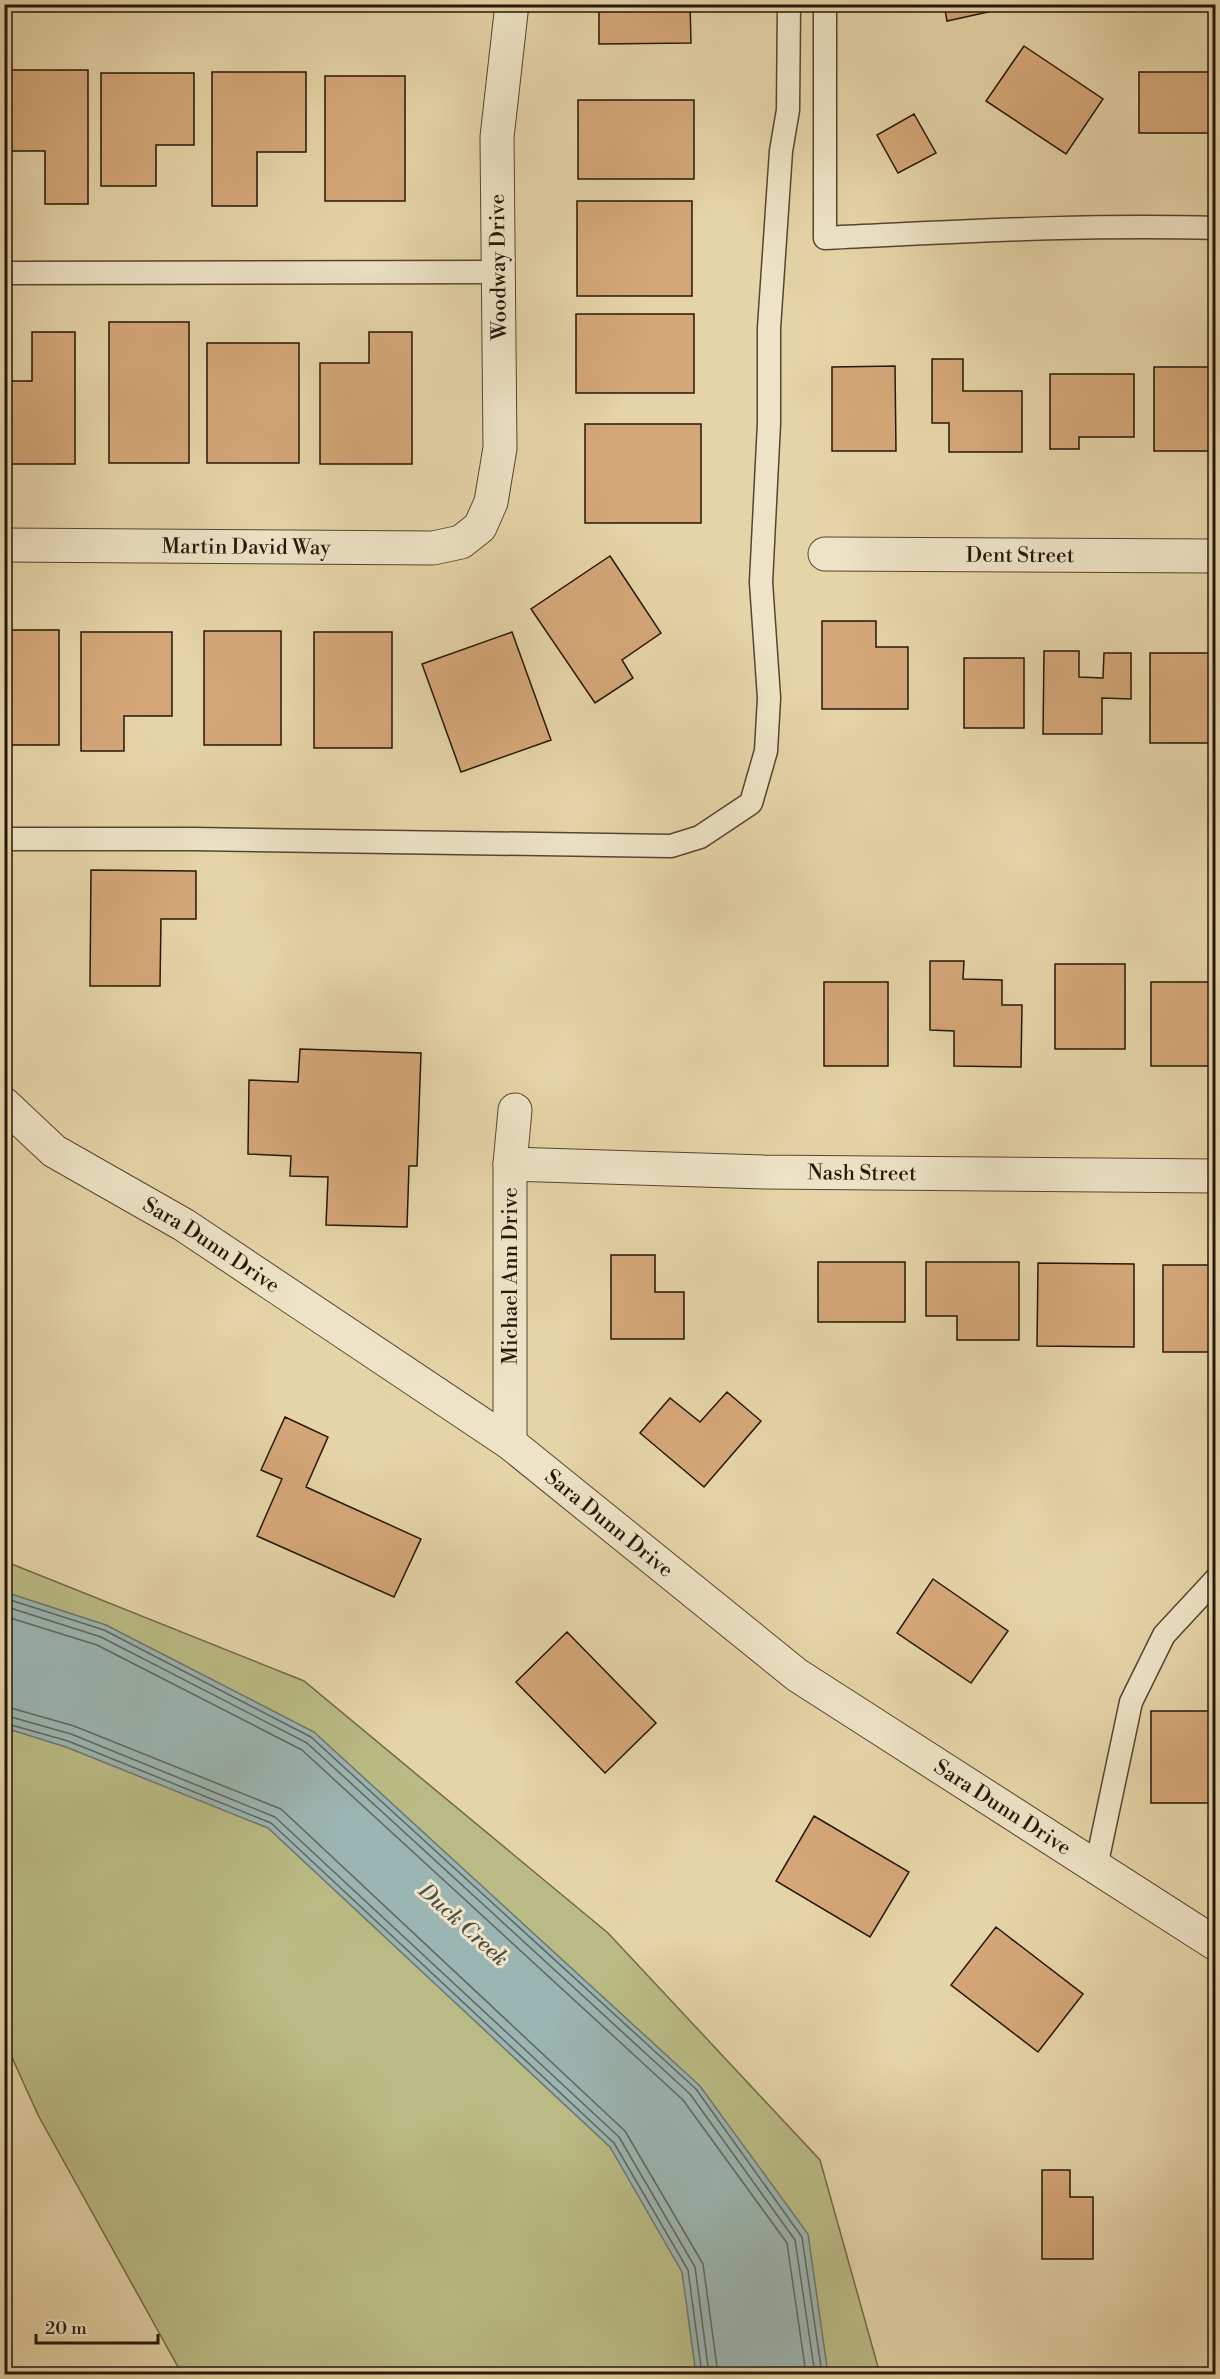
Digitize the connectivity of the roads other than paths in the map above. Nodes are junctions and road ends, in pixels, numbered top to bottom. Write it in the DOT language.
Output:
graph roads {
  1 [pos="512,4"];
  2 [pos="789,4"];
  3 [pos="825,4"];
  4 [pos="1215,228"];
  5 [pos="498,272"];
  6 [pos="4,273"];
  7 [pos="480,527"];
  8 [pos="4,545"];
  9 [pos="825,554"];
  10 [pos="1215,556"];
  11 [pos="4,839"];
  12 [pos="4,1104"];
  13 [pos="515,1110"];
  14 [pos="510,1164"];
  15 [pos="1215,1176"];
  16 [pos="510,1443"];
  17 [pos="1215,1579"];
  18 [pos="1096,1867"];
  19 [pos="1215,1944"];
  1 -- 5 [label="street, Woodway Drive"];
  2 -- 11 [label="lane"];
  3 -- 4 [label="lane"];
  5 -- 6 [label="lane"];
  5 -- 7 [label="street, Woodway Drive"];
  7 -- 8 [label="street, Martin David Way"];
  9 -- 10 [label="street, Dent Street"];
  12 -- 16 [label="street, Sara Dunn Drive"];
  13 -- 14 [label="street, Michael Ann Drive"];
  14 -- 15 [label="street, Nash Street"];
  14 -- 16 [label="street, Michael Ann Drive"];
  16 -- 18 [label="street, Sara Dunn Drive"];
  17 -- 18 [label="lane"];
  18 -- 19 [label="street, Sara Dunn Drive"];
}
